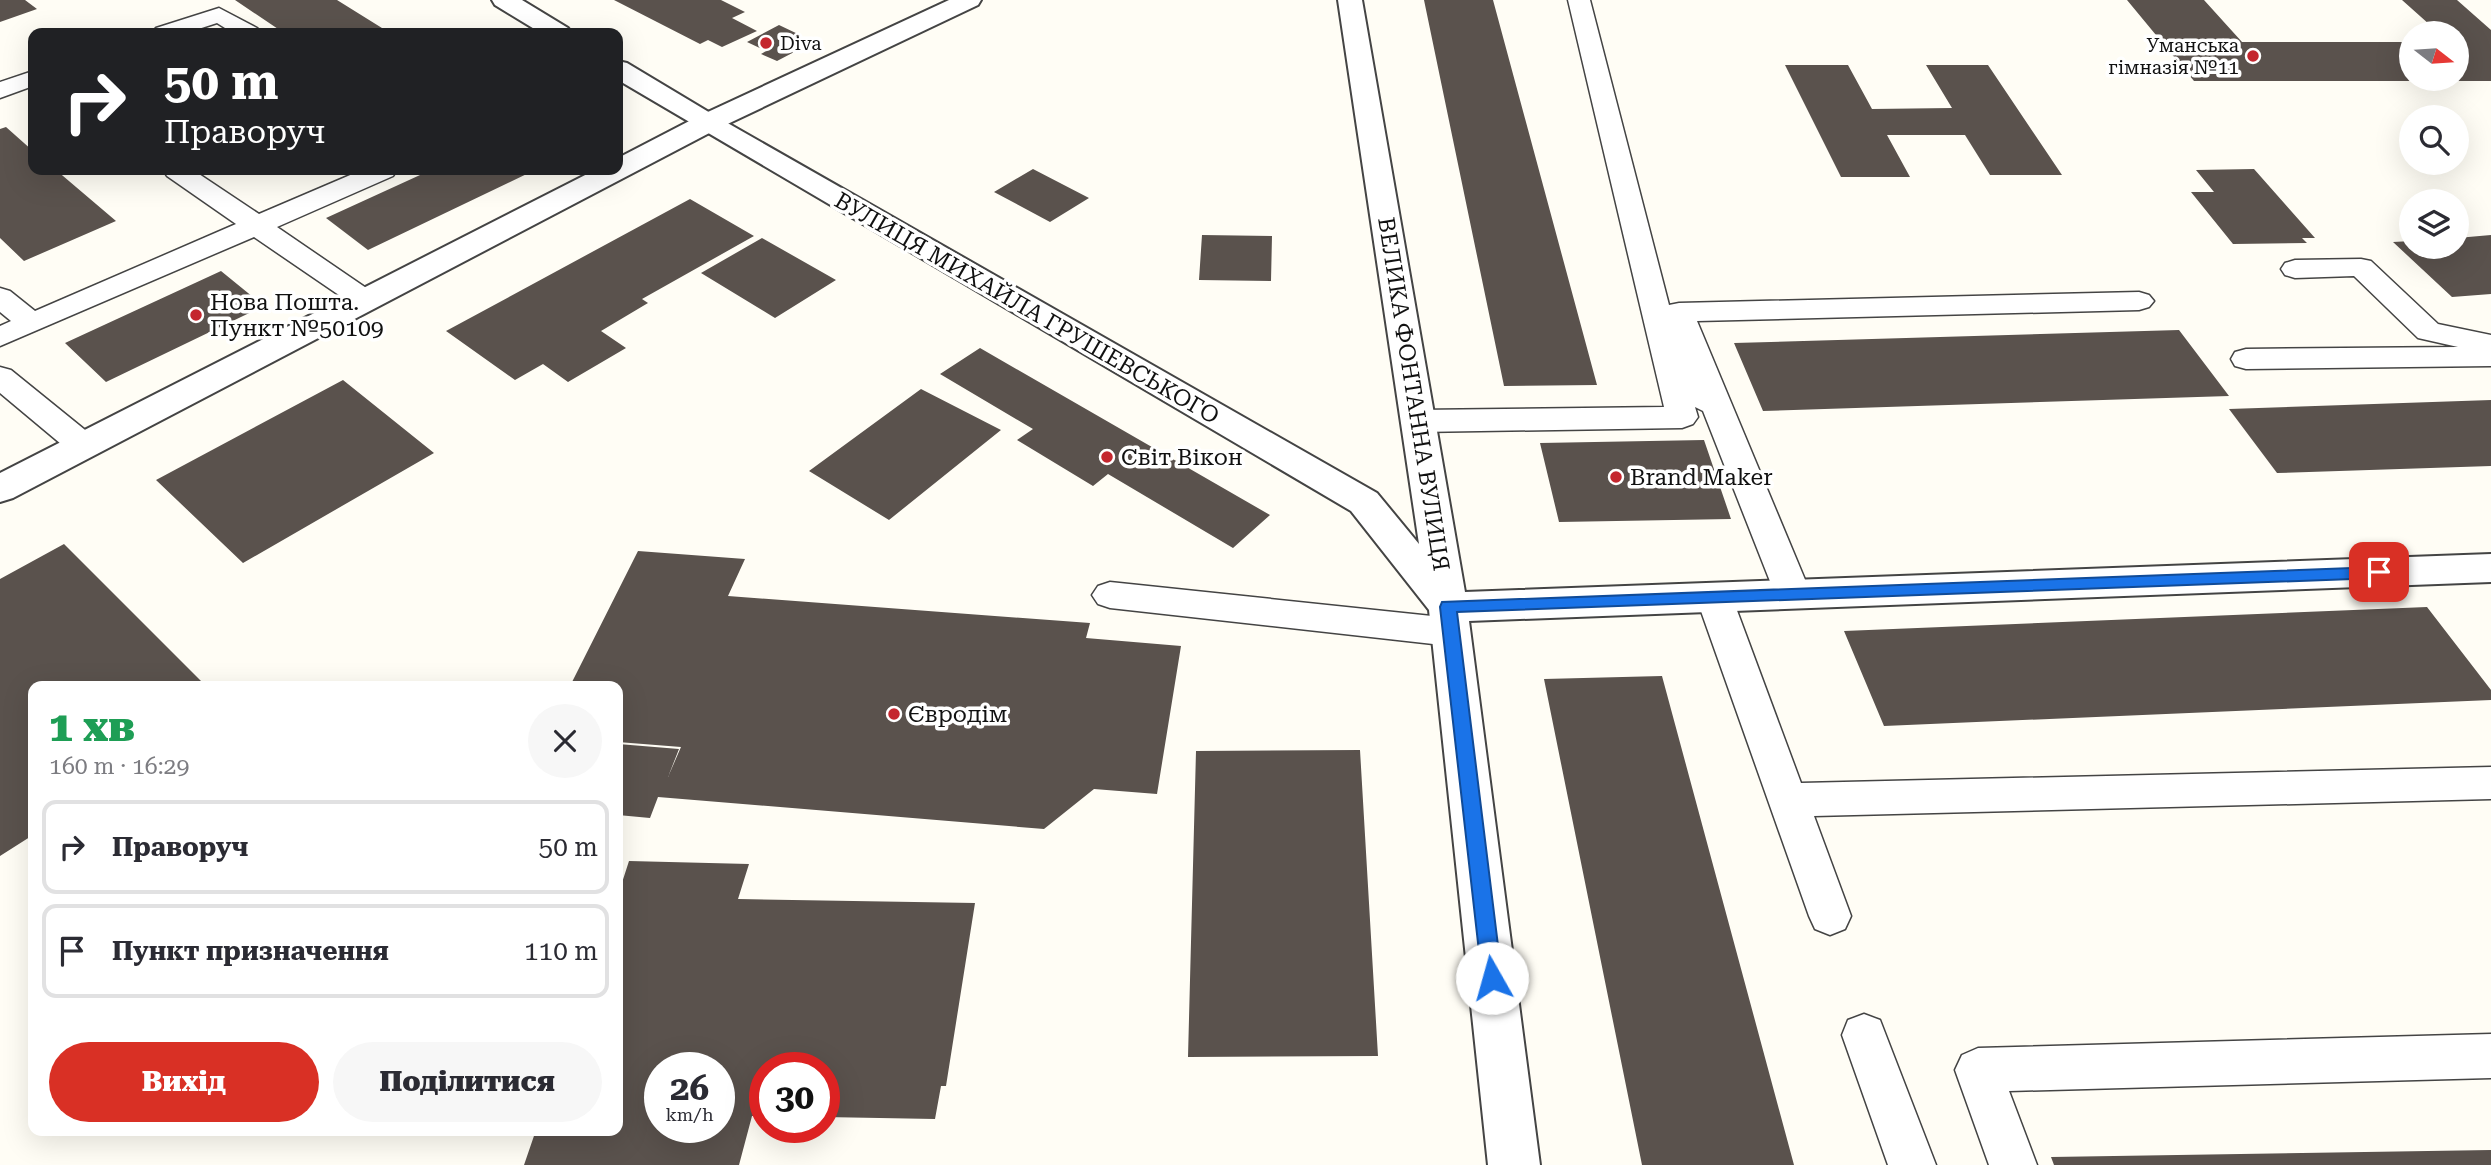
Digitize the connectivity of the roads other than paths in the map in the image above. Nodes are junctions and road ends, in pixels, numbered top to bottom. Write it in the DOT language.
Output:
graph roads {
  1 [pos="504,0"];
  2 [pos="969,0"];
  3 [pos="1350,0"];
  4 [pos="1579,0"];
  5 [pos="179,28"];
  6 [pos="241,28"];
  7 [pos="551,28"];
  8 [pos="623,72"];
  9 [pos="28,80"];
  10 [pos="0,91"];
  11 [pos="706,124"];
  12 [pos="623,166"];
  13 [pos="183,175"];
  14 [pos="372,175"];
  15 [pos="605,175"];
  16 [pos="255,224"];
  17 [pos="2295,269"];
  18 [pos="0,297"];
  19 [pos="365,300"];
  20 [pos="2139,301"];
  21 [pos="31,323"];
  22 [pos="0,337"];
  23 [pos="2491,345"];
  24 [pos="2491,356"];
  25 [pos="2246,359"];
  26 [pos="0,377"];
  27 [pos="1674,382"];
  28 [pos="1716,405"];
  29 [pos="1418,421"];
  30 [pos="84,446"];
  31 [pos="0,489"];
  32 [pos="2491,568"];
  33 [pos="1793,594"];
  34 [pos="1110,595"];
  35 [pos="1714,597"];
  36 [pos="1450,619"];
  37 [pos="2491,783"];
  38 [pos="1787,800"];
  39 [pos="1830,916"];
  40 [pos="1864,1035"];
  41 [pos="2491,1056"];
  42 [pos="1514,1165"];
  43 [pos="1912,1165"];
  44 [pos="2014,1165"];
  1 -- 7 [label="street"];
  2 -- 11 [label="street"];
  3 -- 29 [label="street, ВЕЛИКА ФОНТАННА ВУЛИЦЯ"];
  4 -- 27 [label="lane"];
  5 -- 6 [label="lane"];
  8 -- 11 [label="street, ВУЛИЦЯ МИХАЙЛА ГРУШЕВСЬКОГО"];
  9 -- 10 [label="lane"];
  11 -- 12 [label="street"];
  11 -- 36 [label="street, ВУЛИЦЯ МИХАЙЛА ГРУШЕВСЬКОГО"];
  13 -- 16 [label="lane"];
  14 -- 16 [label="lane"];
  15 -- 19 [label="street"];
  16 -- 19 [label="lane"];
  16 -- 21 [label="lane"];
  17 -- 23 [label="lane"];
  18 -- 21 [label="lane"];
  19 -- 30 [label="street"];
  20 -- 28 [label="lane"];
  21 -- 22 [label="lane"];
  24 -- 25 [label="lane"];
  26 -- 30 [label="lane"];
  27 -- 28 [label="lane"];
  27 -- 29 [label="lane"];
  28 -- 33 [label="lane"];
  29 -- 36 [label="street, ВЕЛИКА ФОНТАННА ВУЛИЦЯ"];
  30 -- 31 [label="street"];
  32 -- 33 [label="street"];
  33 -- 35 [label="street"];
  34 -- 36 [label="lane"];
  35 -- 36 [label="street"];
  35 -- 38 [label="lane"];
  36 -- 42 [label="street, ВЕЛИКА ФОНТАННА ВУЛИЦЯ"];
  37 -- 38 [label="lane"];
  38 -- 39 [label="lane"];
  40 -- 43 [label="lane"];
  41 -- 44 [label="lane"];
}
